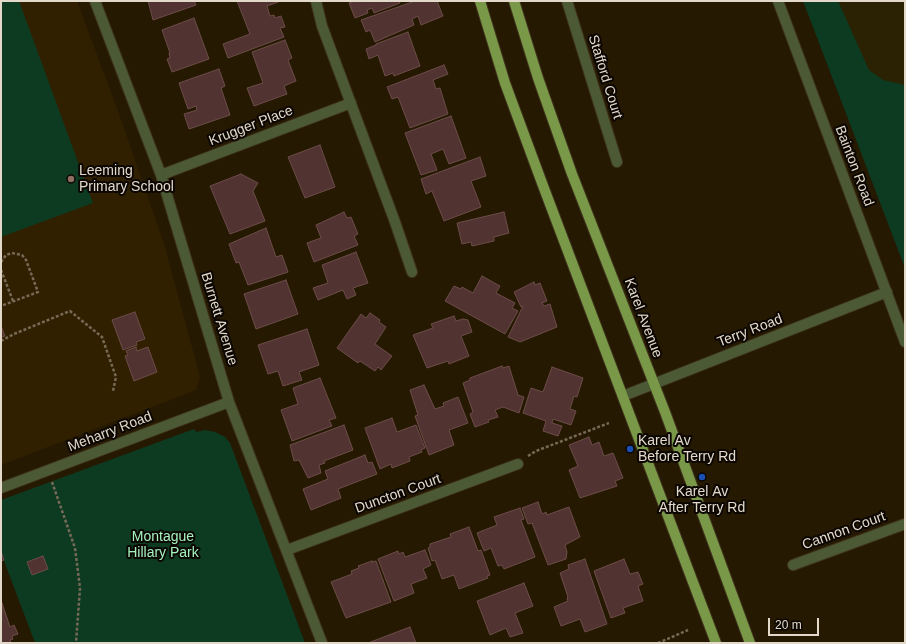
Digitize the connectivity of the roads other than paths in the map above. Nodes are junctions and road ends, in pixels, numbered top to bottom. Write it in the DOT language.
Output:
graph roads {
  1 [pos="95,1"];
  2 [pos="316,1"];
  3 [pos="480,1"];
  4 [pos="514,1"];
  5 [pos="567,1"];
  6 [pos="778,1"];
  7 [pos="351,103"];
  8 [pos="616,162"];
  9 [pos="161,175"];
  10 [pos="412,272"];
  11 [pos="887,292"];
  12 [pos="905,342"];
  13 [pos="653,384"];
  14 [pos="623,396"];
  15 [pos="229,402"];
  16 [pos="518,464"];
  17 [pos="1,488"];
  18 [pos="905,524"];
  19 [pos="287,550"];
  20 [pos="793,565"];
  21 [pos="322,643"];
  22 [pos="716,643"];
  23 [pos="750,643"];
  1 -- 9 [label="street, Burnett Avenue"];
  2 -- 7 [label="street"];
  3 -- 14 [label="main road"];
  4 -- 13 [label="main road, Karel Avenue"];
  5 -- 8 [label="street, Stafford Court"];
  6 -- 11 [label="street, Bainton Road"];
  7 -- 9 [label="street, Krugger Place"];
  7 -- 10 [label="street"];
  9 -- 15 [label="street, Burnett Avenue"];
  11 -- 12 [label="street, Bainton Road"];
  11 -- 13 [label="street, Terry Road"];
  13 -- 14 [label="street, Terry Road"];
  13 -- 23 [label="main road, Karel Avenue"];
  14 -- 22 [label="main road"];
  15 -- 17 [label="street, Meharry Road"];
  15 -- 19 [label="street, Burnett Avenue"];
  16 -- 19 [label="street, Duncton Court"];
  18 -- 20 [label="street, Cannon Court"];
  19 -- 21 [label="street, Burnett Avenue"];
}
